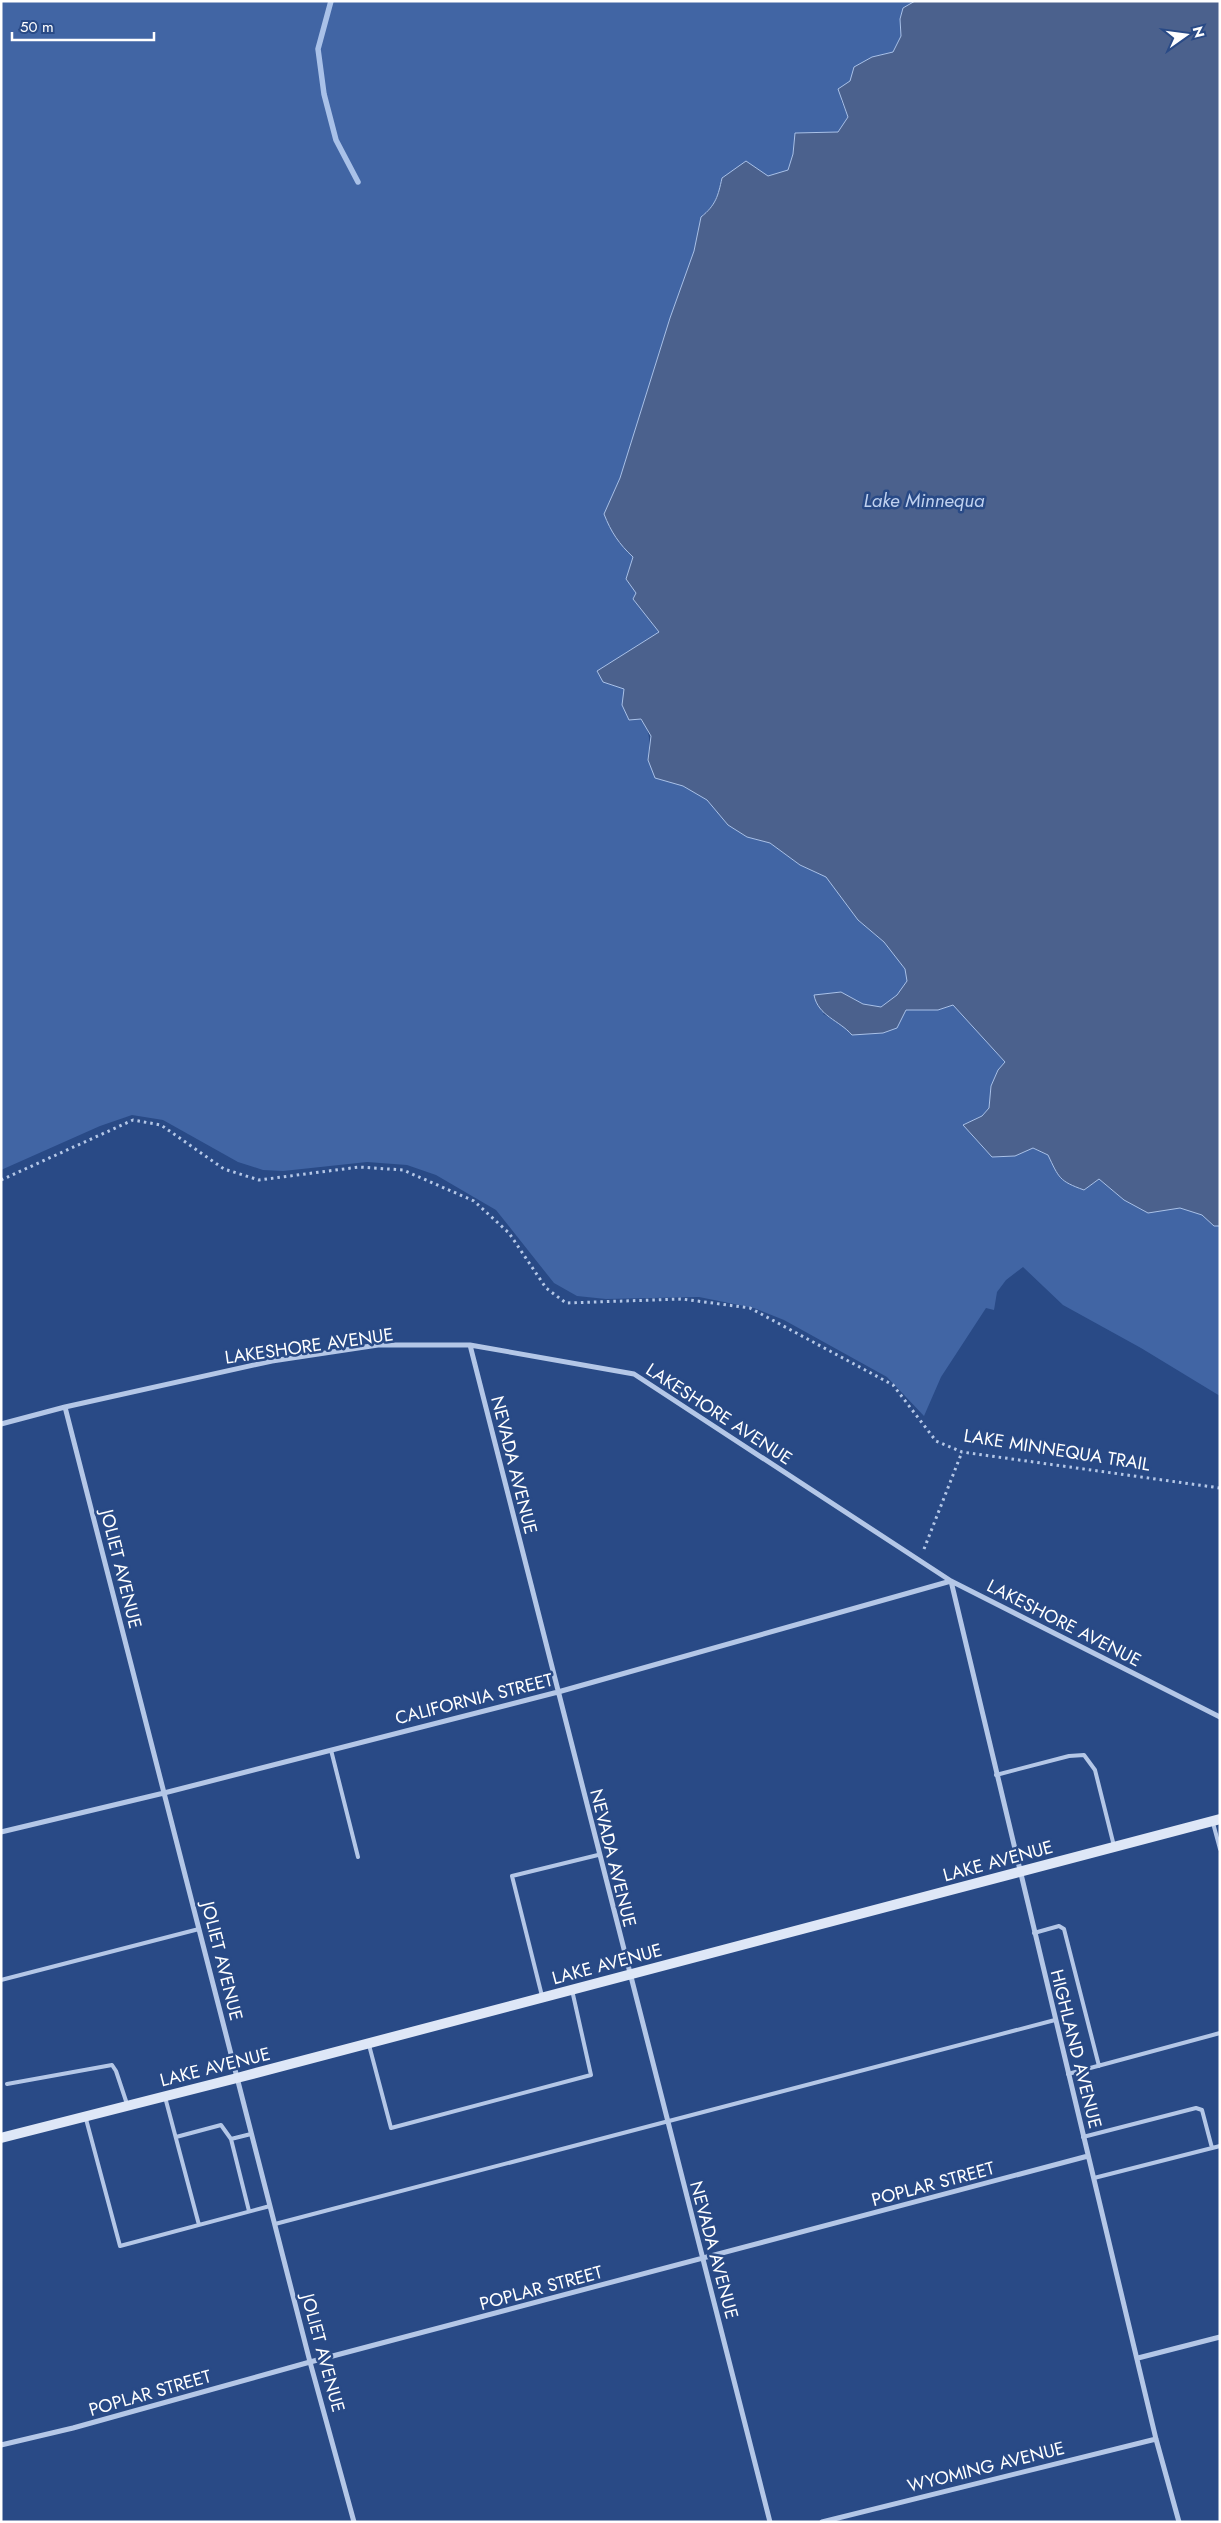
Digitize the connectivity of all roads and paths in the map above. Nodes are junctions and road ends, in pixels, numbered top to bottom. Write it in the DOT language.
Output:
graph roads {
  1 [pos="1,1180"];
  2 [pos="470,1345"];
  3 [pos="65,1407"];
  4 [pos="1,1424"];
  5 [pos="962,1452"];
  6 [pos="1220,1488"];
  7 [pos="919,1561"];
  8 [pos="951,1581"];
  9 [pos="558,1692"];
  10 [pos="1220,1717"];
  11 [pos="331,1750"];
  12 [pos="996,1775"];
  13 [pos="164,1793"];
  14 [pos="1216,1820"];
  15 [pos="1,1832"];
  16 [pos="1114,1846"];
  17 [pos="1220,1849"];
  18 [pos="598,1855"];
  19 [pos="358,1857"];
  20 [pos="1019,1872"];
  21 [pos="199,1929"];
  22 [pos="1034,1933"];
  23 [pos="629,1976"];
  24 [pos="1,1980"];
  25 [pos="572,1990"];
  26 [pos="542,1998"];
  27 [pos="1055,2020"];
  28 [pos="1220,2033"];
  29 [pos="369,2043"];
  30 [pos="1099,2066"];
  31 [pos="1068,2074"];
  32 [pos="237,2078"];
  33 [pos="7,2084"];
  34 [pos="165,2096"];
  35 [pos="127,2106"];
  36 [pos="86,2116"];
  37 [pos="666,2121"];
  38 [pos="251,2134"];
  39 [pos="176,2137"];
  40 [pos="1083,2137"];
  41 [pos="1,2138"];
  42 [pos="232,2139"];
  43 [pos="1220,2146"];
  44 [pos="1212,2148"];
  45 [pos="1088,2156"];
  46 [pos="1094,2178"];
  47 [pos="270,2206"];
  48 [pos="249,2211"];
  49 [pos="275,2224"];
  50 [pos="199,2225"];
  51 [pos="702,2260"];
  52 [pos="1220,2337"];
  53 [pos="1138,2358"];
  54 [pos="310,2362"];
  55 [pos="1156,2439"];
  56 [pos="1,2445"];
  57 [pos="354,2522"];
  58 [pos="770,2522"];
  59 [pos="822,2522"];
  60 [pos="1179,2522"];
  1 -- 5 [label="path, LAKE MINNEQUA TRAIL"];
  2 -- 3 [label="street, LAKESHORE AVENUE"];
  2 -- 7 [label="street, LAKESHORE AVENUE"];
  2 -- 9 [label="street, NEVADA AVENUE"];
  3 -- 4 [label="street, LAKESHORE AVENUE"];
  3 -- 13 [label="street, JOLIET AVENUE"];
  5 -- 6 [label="path, LAKE MINNEQUA TRAIL"];
  5 -- 7 [label="path"];
  7 -- 8 [label="street, LAKESHORE AVENUE"];
  8 -- 9 [label="street, CALIFORNIA STREET"];
  8 -- 10 [label="street, LAKESHORE AVENUE"];
  8 -- 12 [label="street, HIGHLAND AVENUE"];
  9 -- 11 [label="street, CALIFORNIA STREET"];
  9 -- 18 [label="street, NEVADA AVENUE"];
  11 -- 13 [label="street, CALIFORNIA STREET"];
  11 -- 19 [label="lane"];
  12 -- 16 [label="lane"];
  12 -- 20 [label="street, HIGHLAND AVENUE"];
  13 -- 15 [label="street, CALIFORNIA STREET"];
  13 -- 21 [label="street, JOLIET AVENUE"];
  14 -- 16 [label="main road, LAKE AVENUE"];
  14 -- 17 [label="lane"];
  16 -- 20 [label="main road, LAKE AVENUE"];
  18 -- 23 [label="street, NEVADA AVENUE"];
  18 -- 26 [label="lane"];
  20 -- 22 [label="street, HIGHLAND AVENUE"];
  20 -- 23 [label="main road, LAKE AVENUE"];
  21 -- 24 [label="lane"];
  21 -- 32 [label="street, JOLIET AVENUE"];
  22 -- 27 [label="street, HIGHLAND AVENUE"];
  22 -- 30 [label="lane"];
  23 -- 25 [label="main road, LAKE AVENUE"];
  23 -- 37 [label="street, NEVADA AVENUE"];
  25 -- 26 [label="main road, LAKE AVENUE"];
  25 -- 29 [label="lane"];
  26 -- 29 [label="main road, LAKE AVENUE"];
  27 -- 31 [label="street, HIGHLAND AVENUE"];
  27 -- 37 [label="lane"];
  28 -- 30 [label="lane"];
  29 -- 32 [label="main road, LAKE AVENUE"];
  30 -- 31 [label="lane"];
  31 -- 40 [label="street, HIGHLAND AVENUE"];
  32 -- 34 [label="main road, LAKE AVENUE"];
  32 -- 38 [label="street, JOLIET AVENUE"];
  33 -- 35 [label="lane"];
  34 -- 35 [label="main road, LAKE AVENUE"];
  34 -- 39 [label="lane"];
  35 -- 36 [label="main road, LAKE AVENUE"];
  36 -- 41 [label="main road, LAKE AVENUE"];
  36 -- 50 [label="lane"];
  37 -- 49 [label="lane"];
  37 -- 51 [label="street, NEVADA AVENUE"];
  38 -- 42 [label="lane"];
  38 -- 47 [label="street, JOLIET AVENUE"];
  39 -- 42 [label="lane"];
  39 -- 50 [label="lane"];
  40 -- 44 [label="lane"];
  40 -- 45 [label="street, HIGHLAND AVENUE"];
  42 -- 48 [label="lane"];
  43 -- 44 [label="lane"];
  44 -- 46 [label="lane"];
  45 -- 46 [label="street, HIGHLAND AVENUE"];
  45 -- 51 [label="street, POPLAR STREET"];
  46 -- 53 [label="street, HIGHLAND AVENUE"];
  47 -- 48 [label="lane"];
  47 -- 49 [label="street, JOLIET AVENUE"];
  48 -- 50 [label="lane"];
  49 -- 54 [label="street, JOLIET AVENUE"];
  51 -- 54 [label="street, POPLAR STREET"];
  51 -- 58 [label="street, NEVADA AVENUE"];
  52 -- 53 [label="street"];
  53 -- 55 [label="street, HIGHLAND AVENUE"];
  54 -- 56 [label="street, POPLAR STREET"];
  54 -- 57 [label="street, JOLIET AVENUE"];
  55 -- 59 [label="street, WYOMING AVENUE"];
  55 -- 60 [label="street, HIGHLAND AVENUE"];
}
